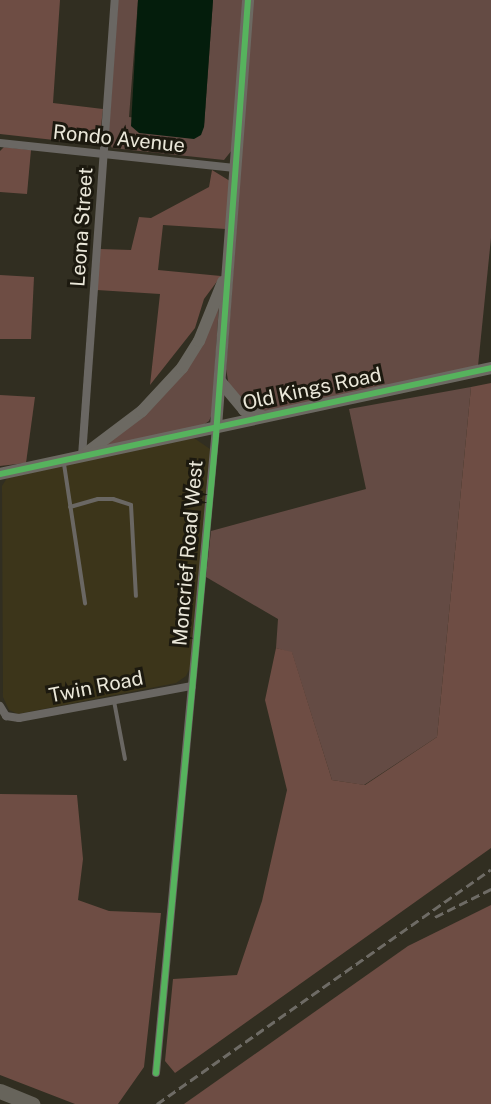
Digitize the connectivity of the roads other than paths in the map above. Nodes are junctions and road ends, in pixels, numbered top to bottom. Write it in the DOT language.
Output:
graph roads {
  1 [pos="115,0"];
  2 [pos="248,0"];
  3 [pos="0,143"];
  4 [pos="105,154"];
  5 [pos="236,168"];
  6 [pos="229,264"];
  7 [pos="491,368"];
  8 [pos="220,381"];
  9 [pos="264,417"];
  10 [pos="216,427"];
  11 [pos="82,456"];
  12 [pos="63,460"];
  13 [pos="0,474"];
  14 [pos="70,507"];
  15 [pos="136,596"];
  16 [pos="85,603"];
  17 [pos="192,686"];
  18 [pos="114,700"];
  19 [pos="0,706"];
  20 [pos="125,759"];
  21 [pos="156,1073"];
  22 [pos="0,1091"];
  23 [pos="33,1104"];
  1 -- 4 [label="street, Leona Street"];
  2 -- 5 [label="street, Moncrief Road West"];
  3 -- 4 [label="street, Rondo Avenue"];
  4 -- 5 [label="street, Rondo Avenue"];
  4 -- 11 [label="street, Leona Street"];
  5 -- 6 [label="street, Moncrief Road West"];
  6 -- 8 [label="street, Moncrief Road West"];
  6 -- 11 [label="street"];
  7 -- 9 [label="street, Old Kings Road"];
  8 -- 9 [label="street"];
  8 -- 10 [label="street, Moncrief Road West"];
  9 -- 10 [label="street, Old Kings Road"];
  10 -- 11 [label="street, Old Kings Road"];
  10 -- 17 [label="street, Moncrief Road West"];
  11 -- 12 [label="street, Old Kings Road"];
  12 -- 13 [label="street, Old Kings Road"];
  12 -- 14 [label="lane"];
  14 -- 15 [label="lane"];
  14 -- 16 [label="lane"];
  17 -- 18 [label="street, Twin Road"];
  17 -- 21 [label="street, Moncrief Road West"];
  18 -- 19 [label="street, Twin Road"];
  18 -- 20 [label="lane"];
  22 -- 23 [label="highway"];
}
